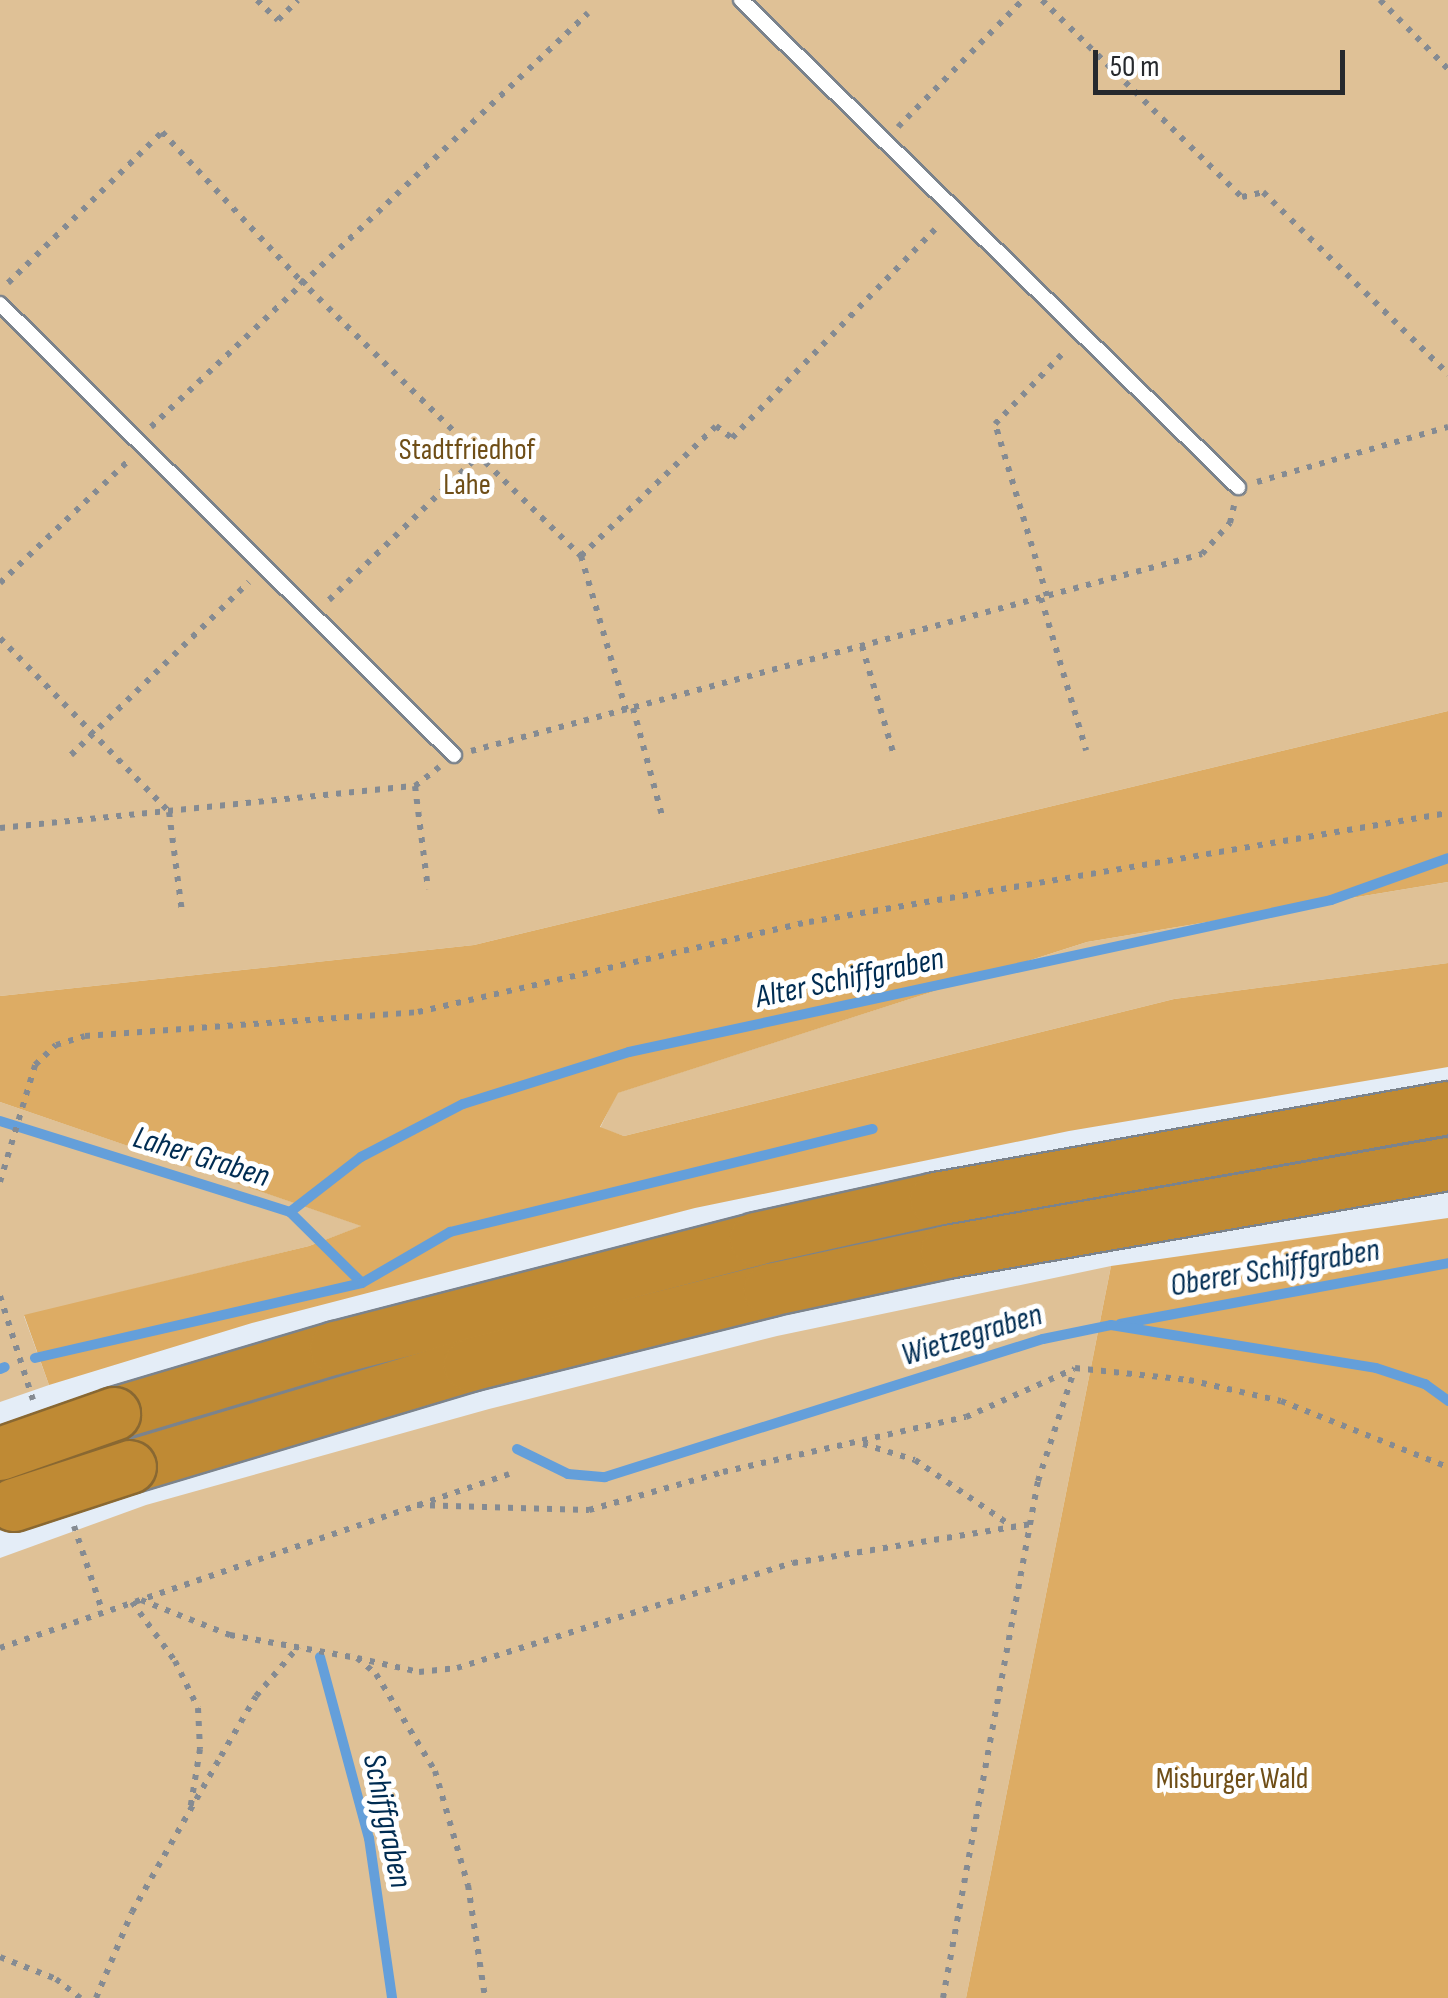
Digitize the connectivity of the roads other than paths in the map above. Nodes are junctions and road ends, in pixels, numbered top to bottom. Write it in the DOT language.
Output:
graph roads {
  1 [pos="741,0"];
  2 [pos="0,304"];
  3 [pos="1238,487"];
  4 [pos="454,755"];
  5 [pos="1448,1108"];
  6 [pos="1448,1164"];
  7 [pos="0,1454"];
  8 [pos="7,1507"];
  1 -- 3 [label="lane"];
  2 -- 4 [label="lane"];
  5 -- 7 [label="highway, bridge"];
  6 -- 8 [label="highway, bridge"];
}
